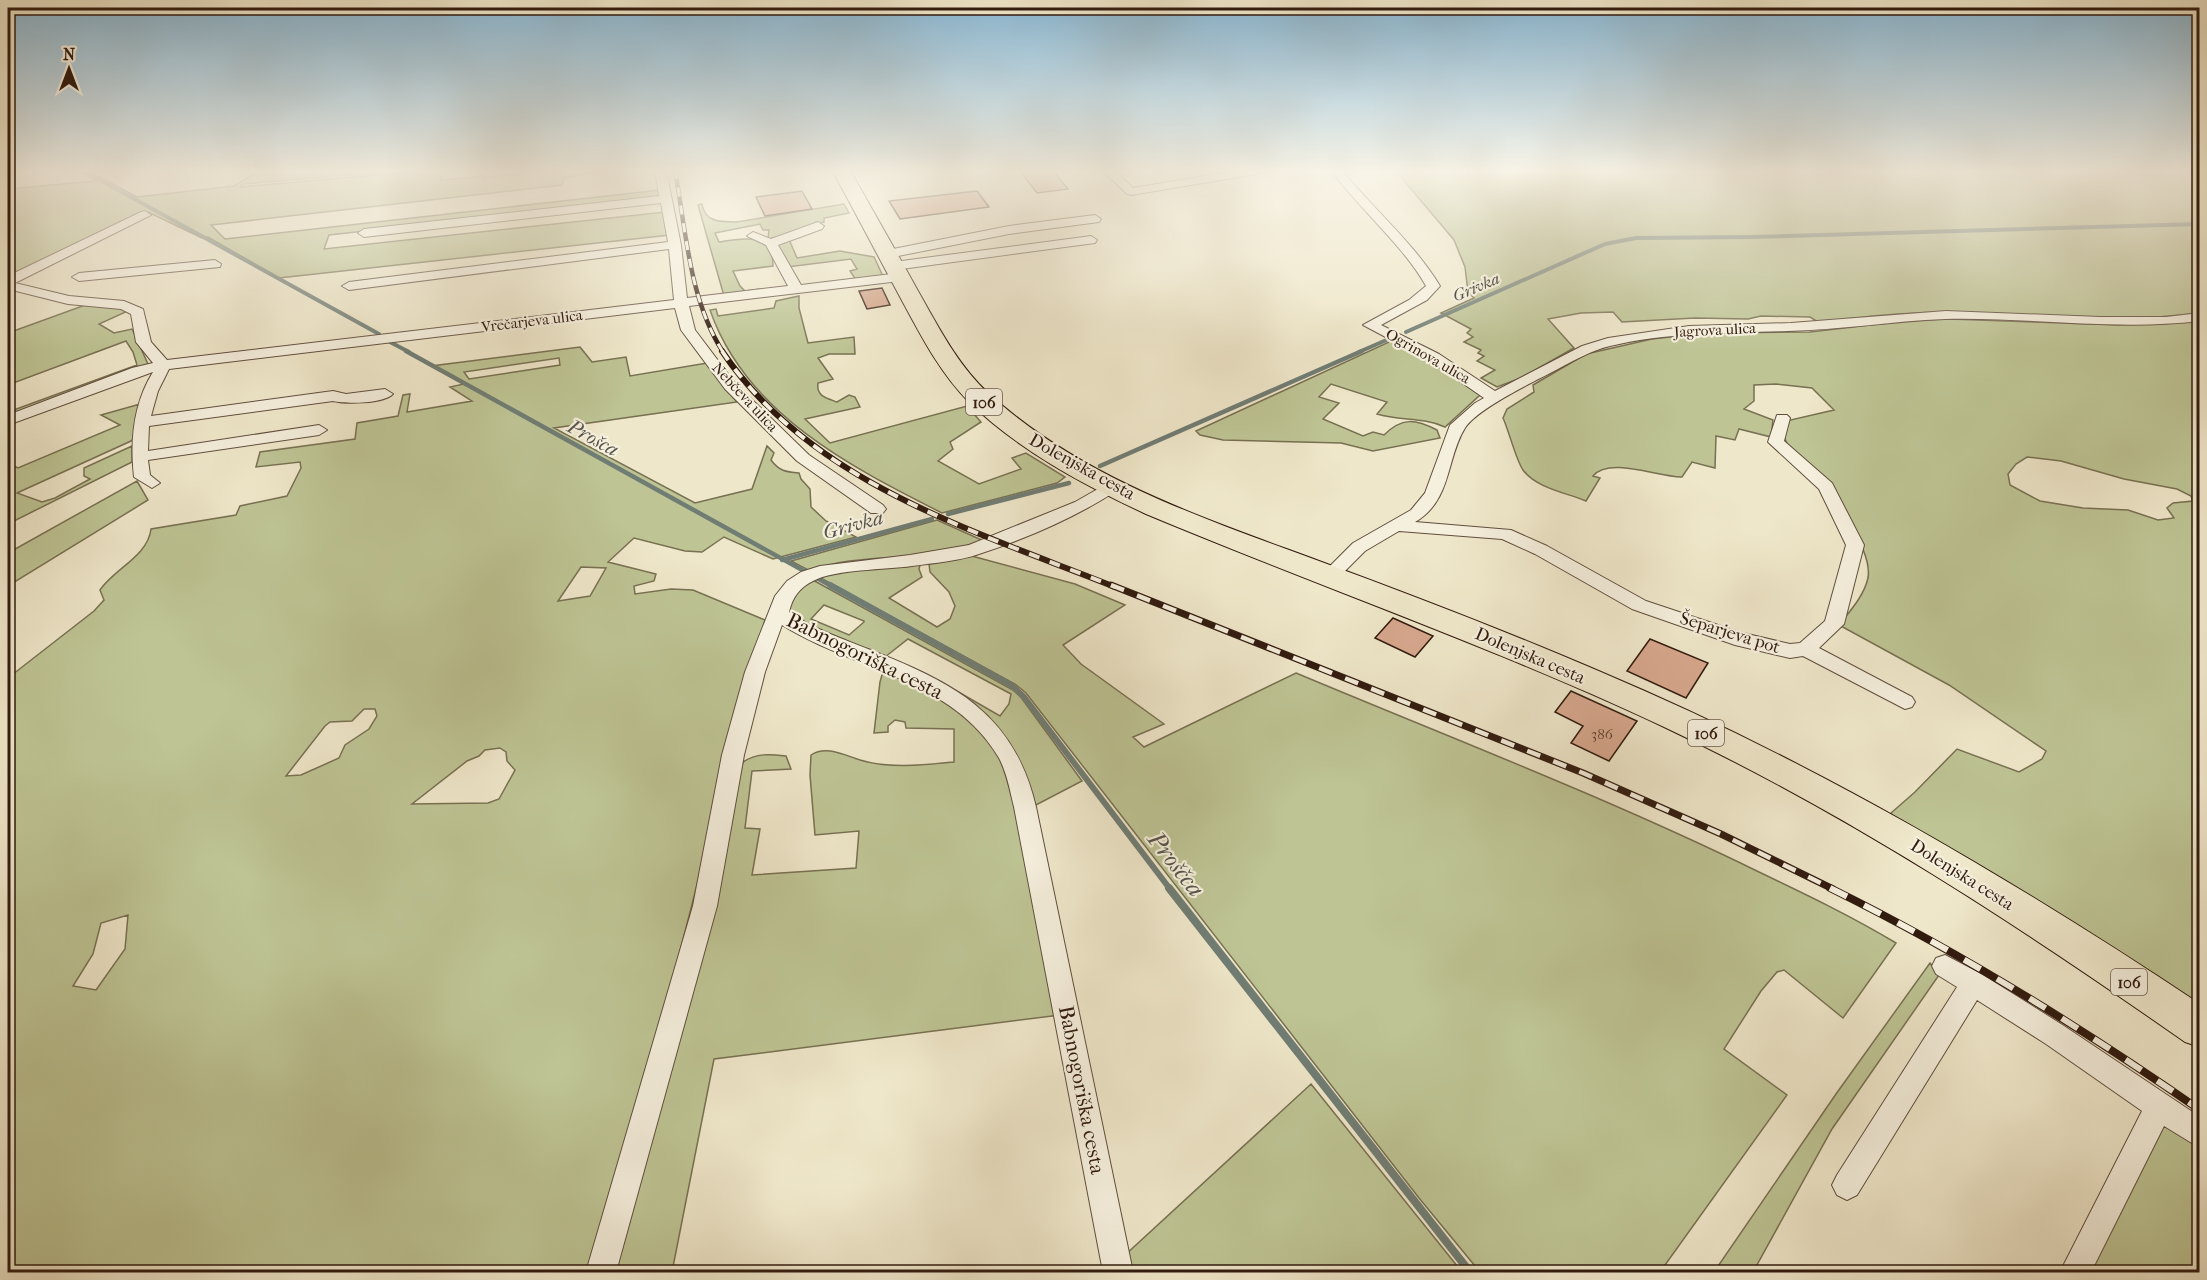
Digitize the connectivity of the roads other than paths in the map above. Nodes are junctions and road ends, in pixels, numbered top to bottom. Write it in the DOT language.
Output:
graph roads {
  1 [pos="114,230"];
  2 [pos="393,230"];
  3 [pos="672,230"];
  4 [pos="808,230"];
  5 [pos="874,230"];
  6 [pos="1011,230"];
  7 [pos="1388,230"];
  8 [pos="364,233"];
  9 [pos="753,236"];
  10 [pos="1091,240"];
  11 [pos="771,243"];
  12 [pos="675,245"];
  13 [pos="126,259"];
  14 [pos="215,264"];
  15 [pos="894,266"];
  16 [pos="8,280"];
  17 [pos="70,280"];
  18 [pos="8,285"];
  19 [pos="349,286"];
  20 [pos="797,290"];
  21 [pos="46,292"];
  22 [pos="681,303"];
  23 [pos="2199,317"];
  24 [pos="164,365"];
  25 [pos="385,394"];
  26 [pos="1493,397"];
  27 [pos="1782,418"];
  28 [pos="8,420"];
  29 [pos="143,422"];
  30 [pos="319,430"];
  31 [pos="139,457"];
  32 [pos="152,483"];
  33 [pos="1110,487"];
  34 [pos="877,509"];
  35 [pos="1398,526"];
  36 [pos="1331,575"];
  37 [pos="779,614"];
  38 [pos="1806,649"];
  39 [pos="1905,702"];
  40 [pos="1945,966"];
  41 [pos="1974,983"];
  42 [pos="2199,1028"];
  43 [pos="2160,1105"];
  44 [pos="2199,1134"];
  45 [pos="1847,1185"];
  46 [pos="601,1272"];
  47 [pos="1119,1272"];
  48 [pos="2075,1272"];
  1 -- 16 [label="street"];
  2 -- 8 [label="street"];
  3 -- 12 [label="street, Nebčeva ulica"];
  4 -- 11 [label="street"];
  5 -- 15 [label="main road, Dolenjska cesta / 106"];
  6 -- 15 [label="street"];
  7 -- 26 [label="street, Ogrinova ulica"];
  9 -- 11 [label="street"];
  10 -- 15 [label="street"];
  11 -- 20 [label="street"];
  12 -- 19 [label="street"];
  12 -- 22 [label="street, Nebčeva ulica"];
  13 -- 17 [label="street"];
  14 -- 17 [label="street"];
  15 -- 20 [label="street, Vrečarjeva ulica"];
  15 -- 33 [label="main road, Dolenjska cesta / 106"];
  17 -- 21 [label="street"];
  18 -- 21 [label="street"];
  20 -- 22 [label="street, Vrečarjeva ulica"];
  21 -- 24 [label="street"];
  22 -- 24 [label="street, Vrečarjeva ulica"];
  22 -- 34 [label="street, Nebčeva ulica"];
  23 -- 26 [label="street, Jagrova ulica"];
  24 -- 28 [label="street, Vrečarjeva ulica"];
  24 -- 29 [label="street"];
  25 -- 29 [label="street"];
  26 -- 35 [label="street, Jagrova ulica"];
  27 -- 38 [label="street, Šeparjeva pot"];
  29 -- 31 [label="street"];
  30 -- 31 [label="street"];
  31 -- 32 [label="street"];
  33 -- 36 [label="main road, Dolenjska cesta / 106"];
  33 -- 37 [label="street"];
  35 -- 36 [label="street, Jagrova ulica"];
  35 -- 38 [label="street, Šeparjeva pot"];
  36 -- 42 [label="main road, Dolenjska cesta / 106"];
  37 -- 46 [label="street, Babnogoriška cesta"];
  37 -- 47 [label="street, Babnogoriška cesta"];
  38 -- 39 [label="street"];
  40 -- 41 [label="street"];
  41 -- 43 [label="street"];
  41 -- 45 [label="street"];
  43 -- 44 [label="street"];
  43 -- 48 [label="street"];
}
